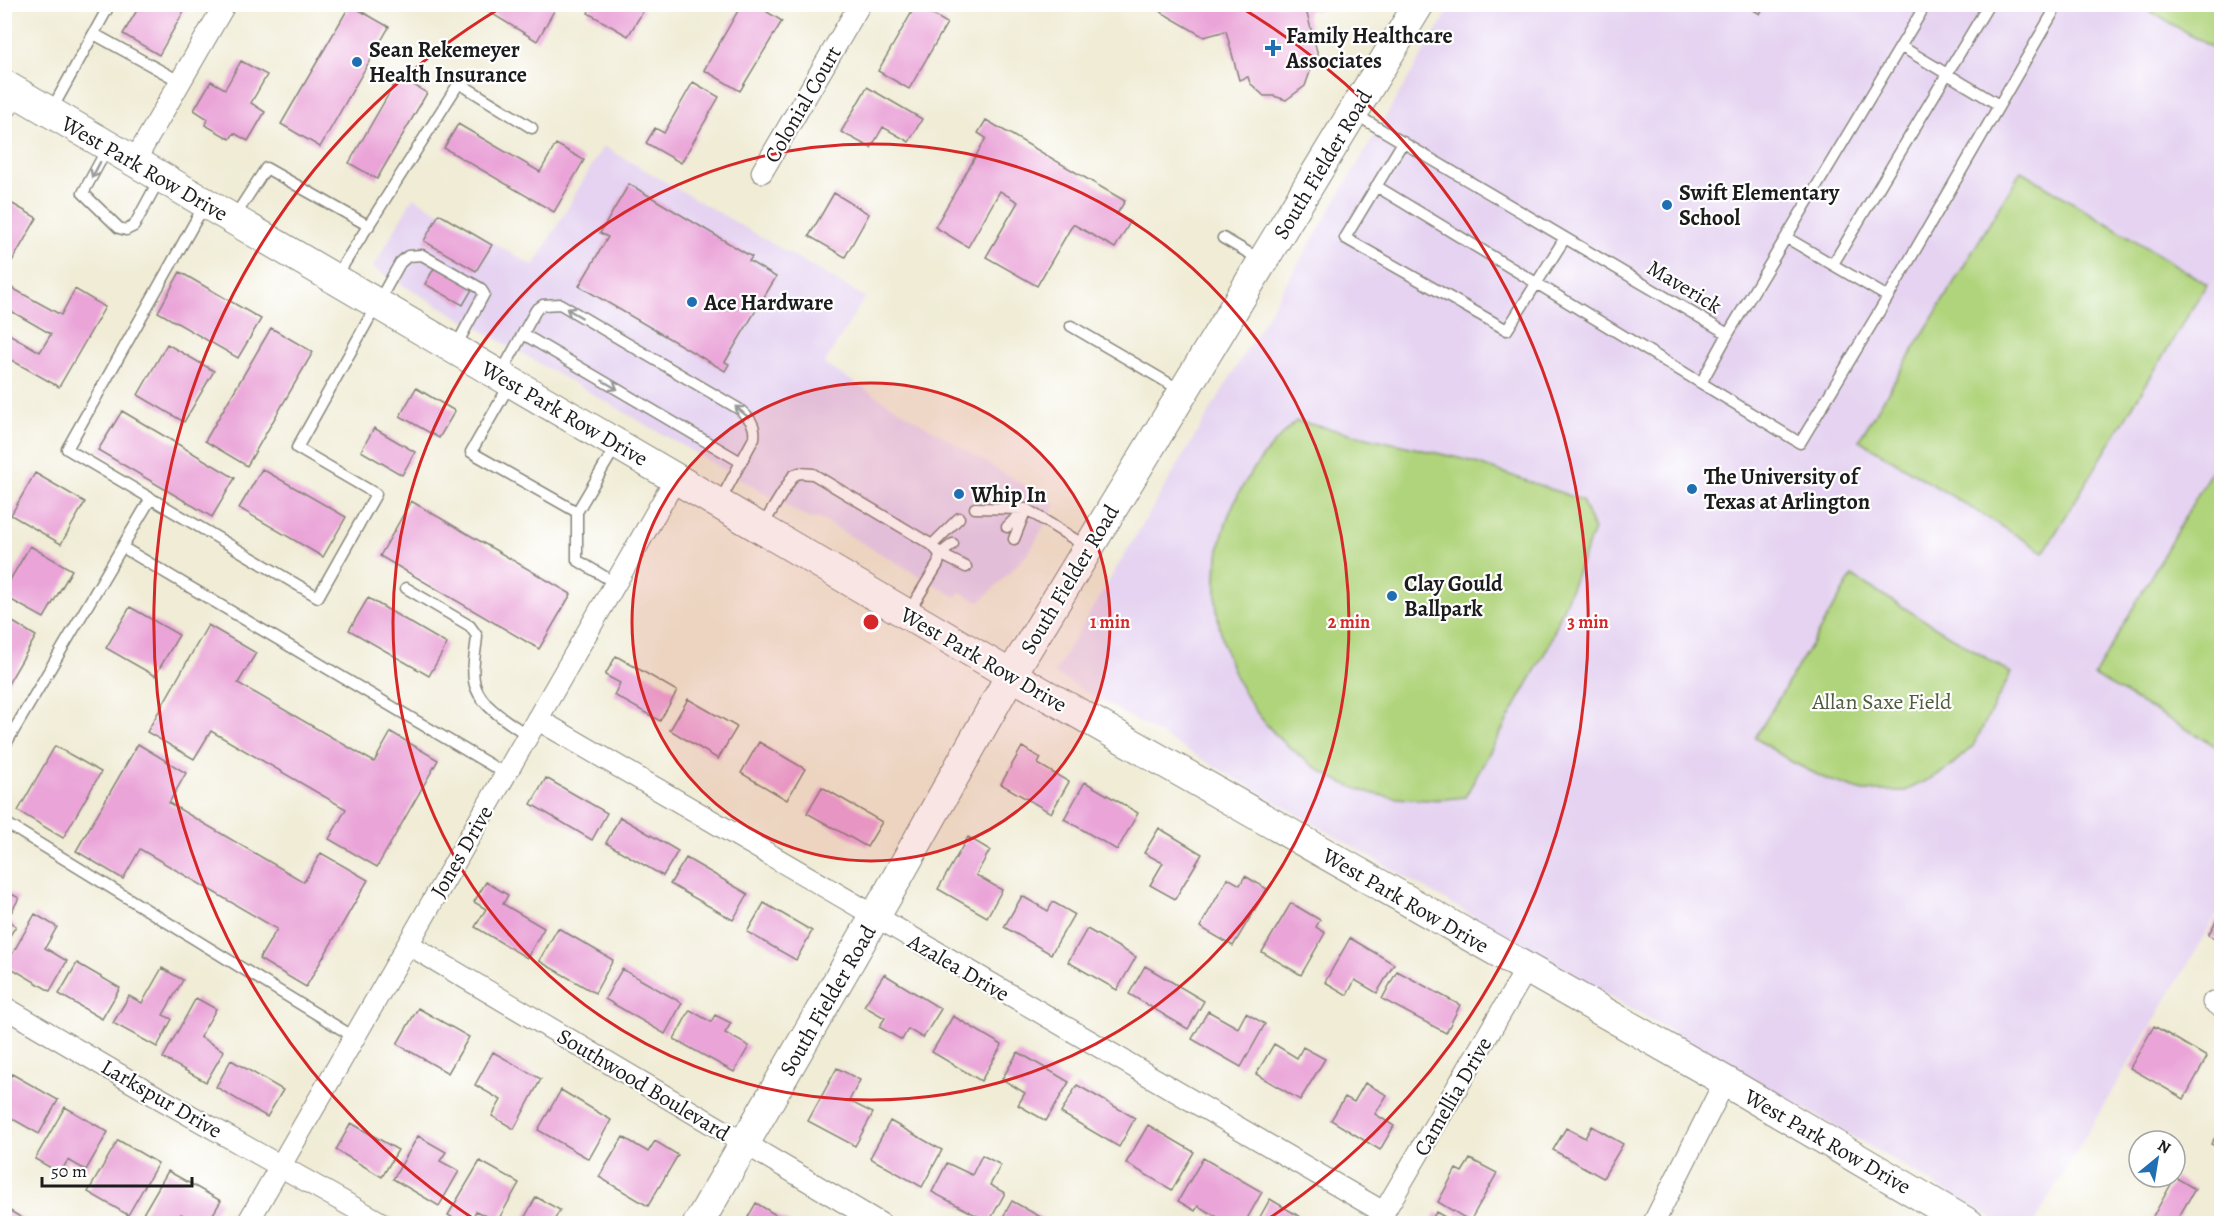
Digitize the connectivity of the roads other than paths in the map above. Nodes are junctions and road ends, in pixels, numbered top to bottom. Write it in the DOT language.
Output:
graph roads {
  1 [pos="110,4"];
  2 [pos="225,4"];
  3 [pos="860,4"];
  4 [pos="1419,4"];
  5 [pos="1926,4"];
  6 [pos="1989,4"];
  7 [pos="2058,4"];
  8 [pos="94,34"];
  9 [pos="1902,47"];
  10 [pos="1948,75"];
  11 [pos="181,82"];
  12 [pos="9,96"];
  13 [pos="1999,105"];
  14 [pos="50,112"];
  15 [pos="1353,113"];
  16 [pos="531,128"];
  17 [pos="1403,142"];
  18 [pos="108,146"];
  19 [pos="135,162"];
  20 [pos="762,172"];
  21 [pos="161,177"];
  22 [pos="1377,186"];
  23 [pos="206,203"];
  24 [pos="232,219"];
  25 [pos="369,226"];
  26 [pos="1222,238"];
  27 [pos="1565,238"];
  28 [pos="1787,238"];
  29 [pos="1263,261"];
  30 [pos="1833,264"];
  31 [pos="335,278"];
  32 [pos="1536,283"];
  33 [pos="1888,297"];
  34 [pos="378,303"];
  35 [pos="1071,326"];
  36 [pos="523,334"];
  37 [pos="1728,334"];
  38 [pos="455,348"];
  39 [pos="506,378"];
  40 [pos="1701,383"];
  41 [pos="1182,392"];
  42 [pos="618,444"];
  43 [pos="741,462"];
  44 [pos="676,478"];
  45 [pos="151,498"];
  46 [pos="719,503"];
  47 [pos="975,508"];
  48 [pos="1026,509"];
  49 [pos="577,512"];
  50 [pos="1000,516"];
  51 [pos="959,518"];
  52 [pos="1007,527"];
  53 [pos="760,528"];
  54 [pos="1014,539"];
  55 [pos="953,544"];
  56 [pos="932,545"];
  57 [pos="122,547"];
  58 [pos="1088,547"];
  59 [pos="940,554"];
  60 [pos="959,555"];
  61 [pos="966,567"];
  62 [pos="615,584"];
  63 [pos="406,588"];
  64 [pos="908,615"];
  65 [pos="1011,675"];
  66 [pos="532,728"];
  67 [pos="4,747"];
  68 [pos="506,774"];
  69 [pos="4,822"];
  70 [pos="874,918"];
  71 [pos="408,944"];
  72 [pos="1527,968"];
  73 [pos="4,1007"];
  74 [pos="354,1037"];
  75 [pos="1725,1081"];
  76 [pos="744,1143"];
  77 [pos="280,1166"];
  78 [pos="1380,1218"];
  79 [pos="247,1224"];
  80 [pos="383,1224"];
  81 [pos="698,1224"];
  82 [pos="881,1224"];
  83 [pos="1653,1224"];
  84 [pos="1969,1224"];
  1 -- 8 [label="lane"];
  2 -- 11 [label="street"];
  3 -- 20 [label="street, Colonial Court"];
  4 -- 15 [label="main road, South Fielder Road"];
  5 -- 9 [label="lane, Maverick"];
  6 -- 10 [label="lane"];
  7 -- 13 [label="lane"];
  8 -- 11 [label="lane"];
  8 -- 14 [label="lane"];
  9 -- 10 [label="lane"];
  9 -- 28 [label="lane, Maverick"];
  10 -- 13 [label="lane"];
  10 -- 30 [label="lane"];
  11 -- 19 [label="street"];
  12 -- 14 [label="main road, West Park Row Drive"];
  13 -- 33 [label="lane"];
  14 -- 18 [label="main road, West Park Row Drive"];
  15 -- 17 [label="lane, Maverick"];
  15 -- 29 [label="main road, South Fielder Road"];
  16 -- 25 [label="lane"];
  17 -- 22 [label="lane"];
  17 -- 27 [label="lane, Maverick"];
  18 -- 19 [label="main road, West Park Row Drive"];
  18 -- 21 [label="lane, one-way"];
  19 -- 21 [label="main road, West Park Row Drive"];
  21 -- 23 [label="main road, West Park Row Drive"];
  22 -- 32 [label="lane"];
  22 -- 32 [label="lane"];
  23 -- 24 [label="main road, West Park Row Drive"];
  23 -- 45 [label="lane"];
  24 -- 25 [label="lane"];
  24 -- 31 [label="main road, West Park Row Drive"];
  25 -- 31 [label="lane"];
  26 -- 29 [label="lane"];
  27 -- 32 [label="lane"];
  27 -- 37 [label="lane, Maverick"];
  28 -- 30 [label="lane"];
  28 -- 37 [label="lane, Maverick"];
  29 -- 41 [label="main road, South Fielder Road"];
  30 -- 33 [label="lane"];
  31 -- 34 [label="main road, West Park Row Drive"];
  32 -- 40 [label="lane"];
  33 -- 40 [label="lane"];
  34 -- 38 [label="main road, West Park Row Drive"];
  34 -- 38 [label="lane"];
  34 -- 45 [label="lane"];
  35 -- 41 [label="lane"];
  36 -- 39 [label="lane"];
  36 -- 43 [label="lane, one-way"];
  43 -- 36 [label="lane, one-way"];
  37 -- 40 [label="lane"];
  38 -- 39 [label="main road, West Park Row Drive"];
  39 -- 42 [label="main road, West Park Row Drive"];
  39 -- 49 [label="lane"];
  41 -- 58 [label="main road, South Fielder Road"];
  42 -- 44 [label="main road, West Park Row Drive"];
  42 -- 49 [label="lane"];
  43 -- 46 [label="lane"];
  44 -- 46 [label="main road, West Park Row Drive"];
  44 -- 62 [label="street, Jones Drive"];
  45 -- 57 [label="lane"];
  46 -- 53 [label="main road, West Park Row Drive"];
  47 -- 48 [label="lane"];
  48 -- 50 [label="lane"];
  48 -- 52 [label="lane"];
  48 -- 54 [label="lane"];
  48 -- 58 [label="lane"];
  49 -- 62 [label="lane"];
  51 -- 56 [label="lane"];
  53 -- 56 [label="lane"];
  53 -- 64 [label="main road, West Park Row Drive"];
  55 -- 59 [label="lane"];
  56 -- 59 [label="lane"];
  57 -- 67 [label="lane"];
  57 -- 68 [label="lane"];
  58 -- 65 [label="main road, South Fielder Road"];
  59 -- 60 [label="lane"];
  59 -- 61 [label="lane"];
  59 -- 64 [label="lane"];
  62 -- 66 [label="street, Jones Drive"];
  63 -- 66 [label="lane"];
  64 -- 65 [label="main road, West Park Row Drive"];
  65 -- 70 [label="main road, South Fielder Road"];
  65 -- 72 [label="main road, West Park Row Drive"];
  66 -- 68 [label="street, Jones Drive"];
  66 -- 70 [label="street, Azalea Drive"];
  68 -- 71 [label="street, Jones Drive"];
  69 -- 74 [label="lane"];
  70 -- 76 [label="main road, South Fielder Road"];
  70 -- 78 [label="street, Azalea Drive"];
  71 -- 74 [label="street, Jones Drive"];
  71 -- 76 [label="street, Southwood Boulevard"];
  72 -- 75 [label="main road, West Park Row Drive"];
  72 -- 78 [label="street, Camellia Drive"];
  73 -- 77 [label="street, Larkspur Drive"];
  74 -- 77 [label="street, Jones Drive"];
  75 -- 83 [label="street"];
  75 -- 84 [label="main road, West Park Row Drive"];
  76 -- 81 [label="main road, South Fielder Road"];
  76 -- 82 [label="street, Southwood Boulevard"];
  77 -- 79 [label="street, Jones Drive"];
  77 -- 80 [label="street, Larkspur Drive"];
}
